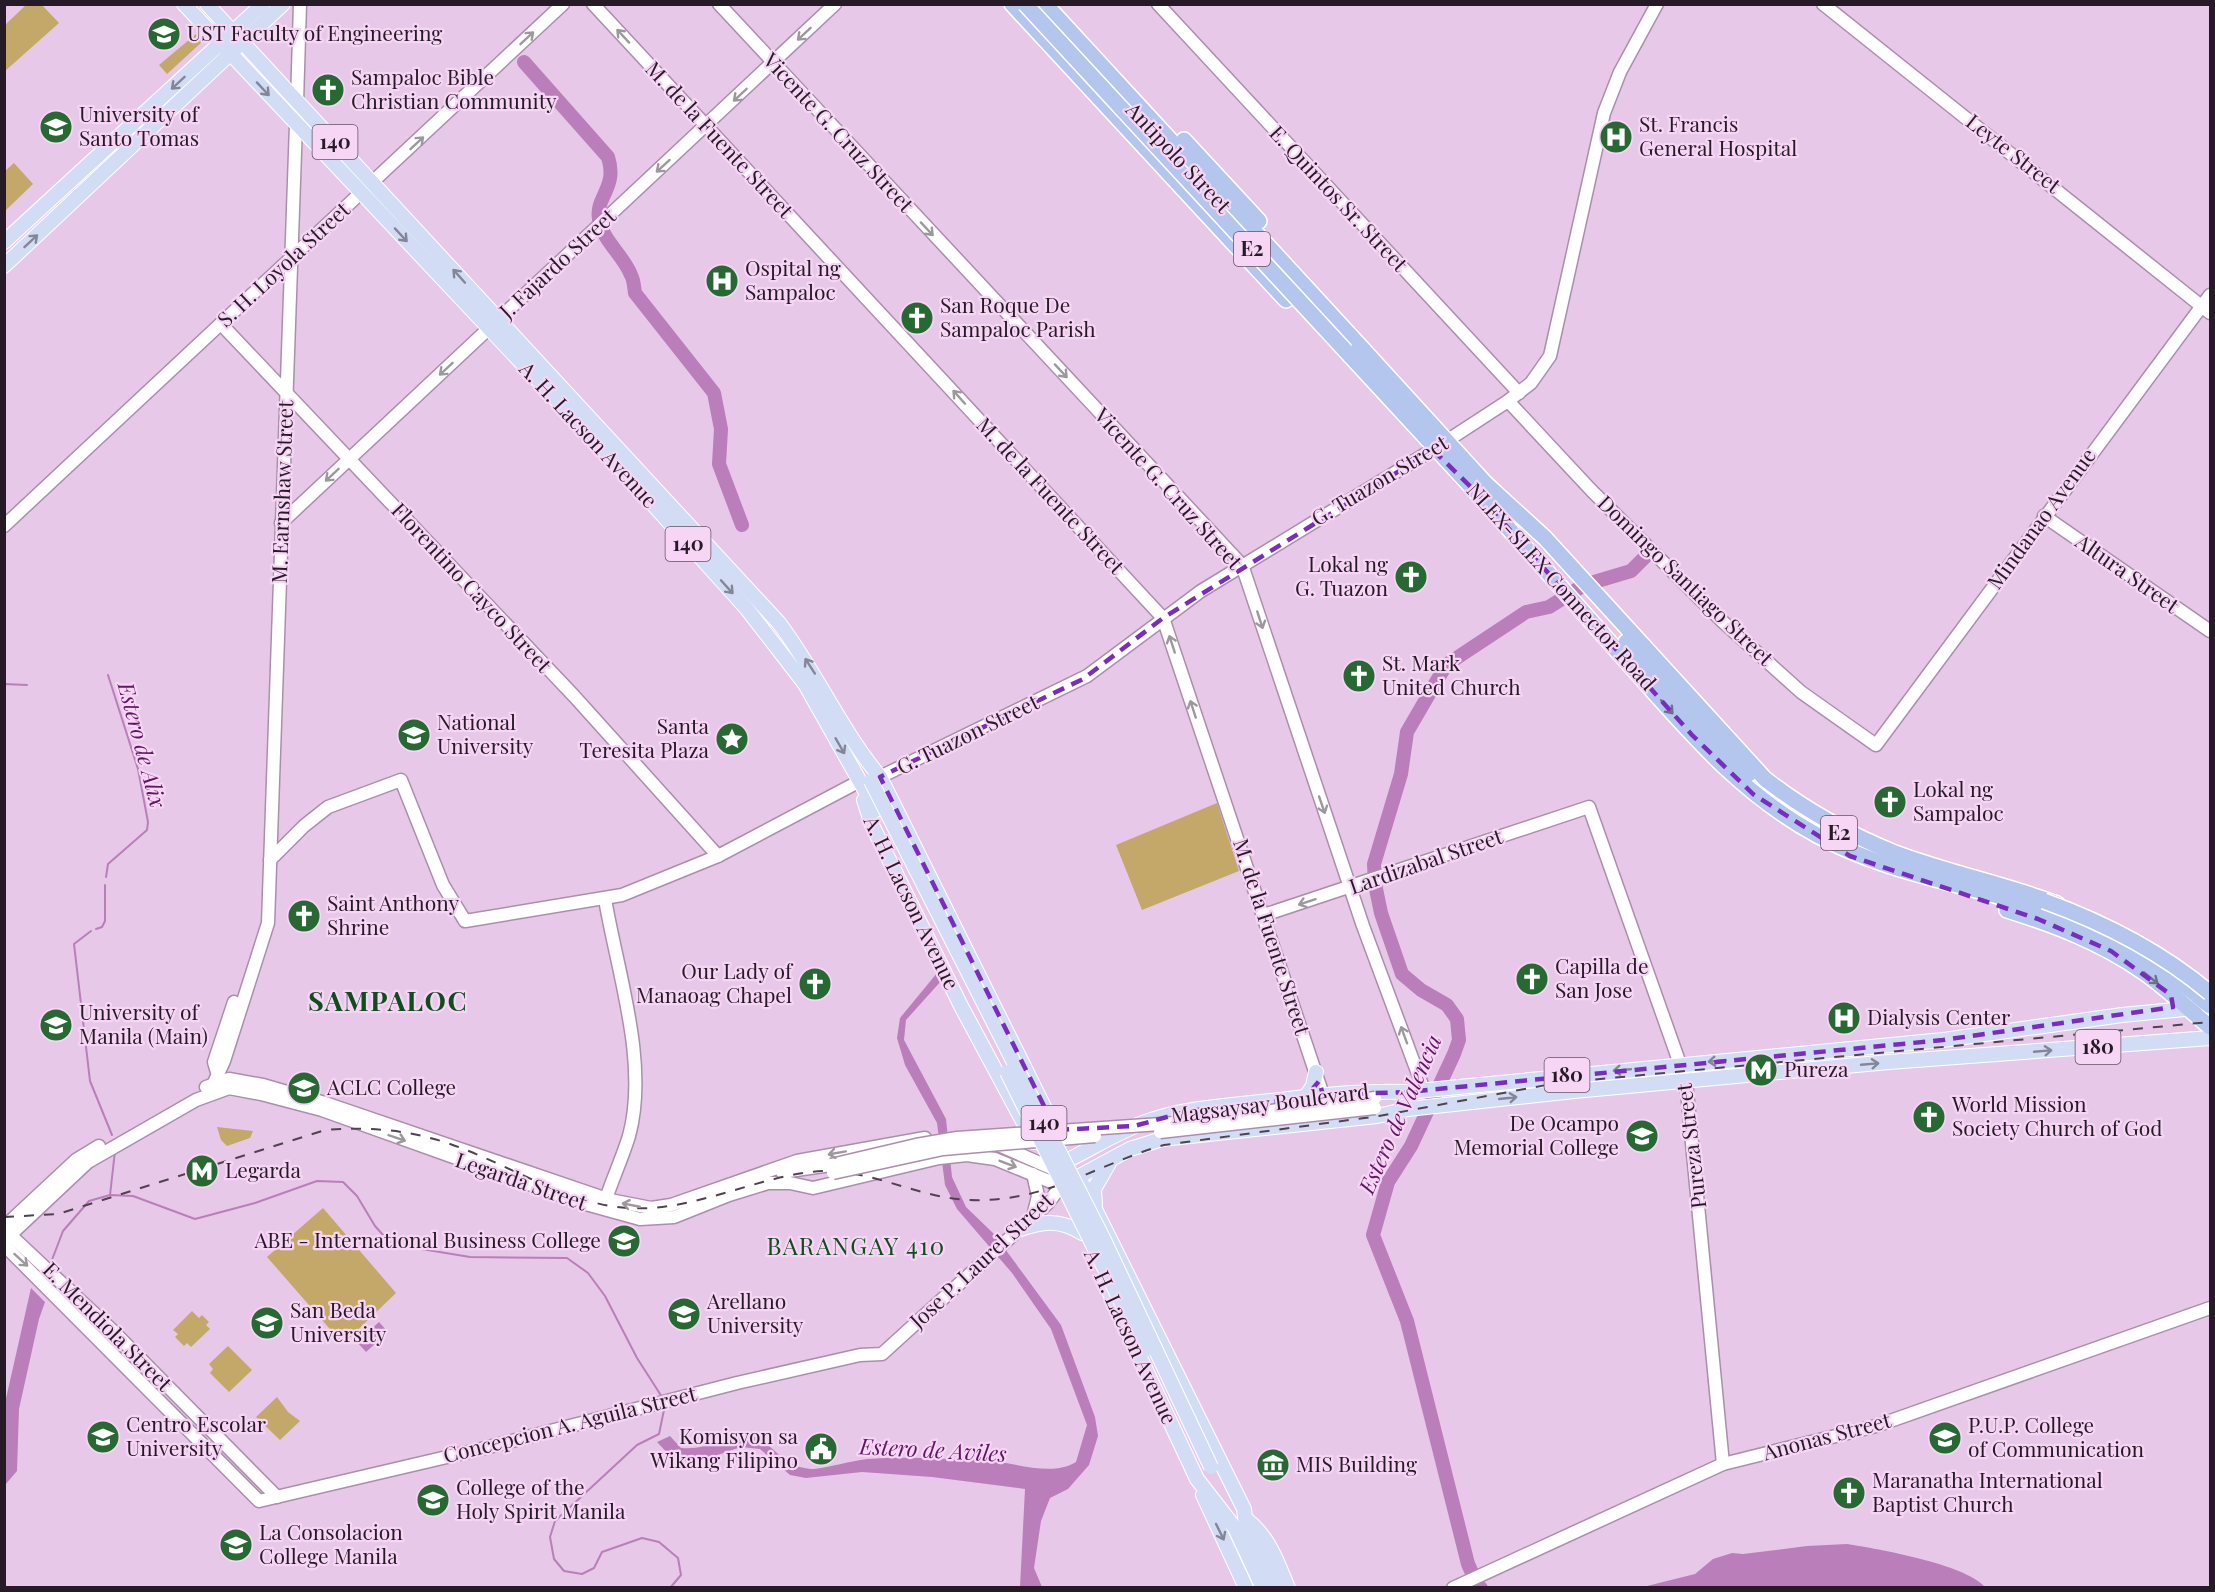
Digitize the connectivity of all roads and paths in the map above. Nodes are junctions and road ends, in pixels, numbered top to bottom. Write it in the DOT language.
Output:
graph roads {
  1 [pos="184,4"];
  2 [pos="207,4"];
  3 [pos="263,4"];
  4 [pos="283,4"];
  5 [pos="300,4"];
  6 [pos="563,4"];
  7 [pos="594,4"];
  8 [pos="719,4"];
  9 [pos="835,4"];
  10 [pos="1012,4"];
  11 [pos="1025,4"];
  12 [pos="1035,4"];
  13 [pos="1045,4"];
  14 [pos="1057,4"];
  15 [pos="1158,4"];
  16 [pos="1657,4"];
  17 [pos="1823,4"];
  18 [pos="232,32"];
  19 [pos="243,42"];
  20 [pos="221,43"];
  21 [pos="231,53"];
  22 [pos="773,63"];
  23 [pos="297,102"];
  24 [pos="296,124"];
  25 [pos="706,126"];
  26 [pos="373,182"];
  27 [pos="362,192"];
  28 [pos="4,242"];
  29 [pos="290,260"];
  30 [pos="4,266"];
  31 [pos="2211,295"];
  32 [pos="2205,310"];
  33 [pos="493,323"];
  34 [pos="221,324"];
  35 [pos="1359,345"];
  36 [pos="287,392"];
  37 [pos="1513,397"];
  38 [pos="1442,444"];
  39 [pos="350,459"];
  40 [pos="1482,489"];
  41 [pos="2044,516"];
  42 [pos="281,523"];
  43 [pos="4,526"];
  44 [pos="1242,565"];
  45 [pos="1163,618"];
  46 [pos="2211,631"];
  47 [pos="1876,745"];
  48 [pos="869,782"];
  49 [pos="1589,807"];
  50 [pos="1818,835"];
  51 [pos="718,855"];
  52 [pos="270,860"];
  53 [pos="1350,887"];
  54 [pos="605,899"];
  55 [pos="1264,915"];
  56 [pos="2211,993"];
  57 [pos="987,994"];
  58 [pos="2171,994"];
  59 [pos="961,1006"];
  60 [pos="2211,1006"];
  61 [pos="2188,1009"];
  62 [pos="2170,1010"];
  63 [pos="2211,1027"];
  64 [pos="2211,1038"];
  65 [pos="1023,1065"];
  66 [pos="1680,1065"];
  67 [pos="1316,1072"];
  68 [pos="998,1076"];
  69 [pos="1686,1081"];
  70 [pos="211,1089"];
  71 [pos="1426,1090"];
  72 [pos="1407,1092"];
  73 [pos="1323,1095"];
  74 [pos="1305,1098"];
  75 [pos="1375,1103"];
  76 [pos="1408,1109"];
  77 [pos="1190,1111"];
  78 [pos="1021,1119"];
  79 [pos="947,1135"];
  80 [pos="1191,1136"];
  81 [pos="991,1142"];
  82 [pos="1062,1143"];
  83 [pos="1085,1150"];
  84 [pos="950,1156"];
  85 [pos="1112,1158"];
  86 [pos="1070,1159"];
  87 [pos="1051,1168"];
  88 [pos="1033,1174"];
  89 [pos="1079,1178"];
  90 [pos="766,1179"];
  91 [pos="1061,1186"];
  92 [pos="604,1204"];
  93 [pos="1095,1207"];
  94 [pos="1032,1217"];
  95 [pos="1018,1230"];
  96 [pos="1082,1233"];
  97 [pos="6,1236"];
  98 [pos="2211,1308"];
  99 [pos="882,1354"];
  100 [pos="1723,1464"];
  101 [pos="1204,1472"];
  102 [pos="278,1497"];
  103 [pos="259,1501"];
  104 [pos="1244,1517"];
  105 [pos="1458,1585"];
  106 [pos="1246,1587"];
  107 [pos="1263,1587"];
  108 [pos="1277,1587"];
  109 [pos="1288,1587"];
  1 -- 20 [label="main road, A. H. Lacson Avenue / 140"];
  2 -- 18 [label="main road, A. H. Lacson Avenue / 140"];
  3 -- 18 [label="main road"];
  4 -- 19 [label="main road"];
  5 -- 23 [label="street"];
  26 -- 6 [label="street, S. H. Loyola Street, one-way"];
  25 -- 7 [label="street, M. de la Fuente Street, one-way"];
  8 -- 22 [label="street, Vicente G. Cruz Street"];
  9 -- 22 [label="street, J. Fajardo Street, one-way"];
  10 -- 40 [label="highway, bridge"];
  11 -- 40 [label="highway, NLEX-SLEX Connector Road / E2, bridge"];
  12 -- 38 [label="street, Antipolo Street"];
  13 -- 35 [label="highway, NLEX-SLEX Connector Road / E2"];
  14 -- 35 [label="highway"];
  15 -- 37 [label="street, E. Quintos Sr. Street"];
  16 -- 37 [label="street, G. Tuazon Street"];
  17 -- 32 [label="street, Leyte Street"];
  18 -- 19 [label="main road, A. H. Lacson Avenue / 140"];
  18 -- 20 [label="main road"];
  19 -- 21 [label="main road"];
  19 -- 23 [label="main road, A. H. Lacson Avenue / 140"];
  20 -- 21 [label="main road, A. H. Lacson Avenue / 140"];
  20 -- 28 [label="main road, one-way"];
  21 -- 24 [label="main road, A. H. Lacson Avenue / 140, one-way"];
  30 -- 21 [label="main road, one-way"];
  22 -- 25 [label="street, J. Fajardo Street, one-way"];
  22 -- 44 [label="street, Vicente G. Cruz Street, one-way"];
  23 -- 26 [label="main road, A. H. Lacson Avenue / 140"];
  24 -- 27 [label="main road, A. H. Lacson Avenue / 140"];
  24 -- 29 [label="street, M. Earnshaw Street"];
  25 -- 33 [label="street, J. Fajardo Street, one-way"];
  45 -- 25 [label="street, M. de la Fuente Street, one-way"];
  26 -- 27 [label="street, S. H. Loyola Street"];
  33 -- 26 [label="main road, A. H. Lacson Avenue / 140, one-way"];
  27 -- 29 [label="street, S. H. Loyola Street"];
  27 -- 33 [label="main road, A. H. Lacson Avenue / 140, one-way"];
  29 -- 34 [label="street, S. H. Loyola Street"];
  29 -- 36 [label="street, M. Earnshaw Street"];
  31 -- 32 [label="street, Mindanao Avenue"];
  32 -- 41 [label="street, Mindanao Avenue"];
  33 -- 39 [label="street, J. Fajardo Street, one-way"];
  33 -- 48 [label="main road, A. H. Lacson Avenue / 140, one-way"];
  48 -- 33 [label="main road, A. H. Lacson Avenue / 140, one-way"];
  34 -- 36 [label="street, Florentino Cayco Street"];
  34 -- 43 [label="street, S. H. Loyola Street"];
  35 -- 40 [label="highway, NLEX-SLEX Connector Road / E2, bridge"];
  36 -- 39 [label="street, Florentino Cayco Street"];
  36 -- 42 [label="street, M. Earnshaw Street"];
  37 -- 38 [label="street, G. Tuazon Street"];
  37 -- 47 [label="street, Domingo Santiago Street"];
  38 -- 44 [label="street, G. Tuazon Street"];
  39 -- 42 [label="street, J. Fajardo Street, one-way"];
  39 -- 51 [label="street, Florentino Cayco Street"];
  40 -- 50 [label="highway, NLEX-SLEX Connector Road / E2, one-way"];
  40 -- 56 [label="highway, NLEX-SLEX Connector Road / E2, bridge"];
  40 -- 60 [label="highway"];
  41 -- 46 [label="street, Altura Street"];
  41 -- 47 [label="street, Mindanao Avenue"];
  42 -- 52 [label="street, M. Earnshaw Street"];
  44 -- 45 [label="street, G. Tuazon Street"];
  44 -- 53 [label="street, Vicente G. Cruz Street, one-way"];
  45 -- 48 [label="street, G. Tuazon Street"];
  55 -- 45 [label="street, M. de la Fuente Street, one-way"];
  48 -- 51 [label="street, G. Tuazon Street"];
  48 -- 57 [label="main road, A. H. Lacson Avenue / 140"];
  48 -- 59 [label="main road, A. H. Lacson Avenue / 140"];
  48 -- 101 [label="main road, 140, bridge"];
  48 -- 101 [label="main road, 140, bridge"];
  49 -- 53 [label="street, Lardizabal Street"];
  49 -- 66 [label="street, Pureza Street"];
  50 -- 58 [label="highway, one-way"];
  50 -- 60 [label="highway, NLEX-SLEX Connector Road"];
  51 -- 54 [label="street, G. Tuazon Street"];
  52 -- 54 [label="street, G. Tuazon Street"];
  52 -- 70 [label="street, M. Earnshaw Street"];
  53 -- 55 [label="street, Lardizabal Street, one-way"];
  71 -- 53 [label="street, Vicente G. Cruz Street, one-way"];
  54 -- 92 [label="street"];
  55 -- 67 [label="street, M. de la Fuente Street"];
  57 -- 59 [label="main road"];
  57 -- 65 [label="main road, A. H. Lacson Avenue / 140"];
  58 -- 61 [label="highway"];
  58 -- 62 [label="highway"];
  59 -- 68 [label="main road, A. H. Lacson Avenue / 140"];
  60 -- 61 [label="main road, Magsaysay Boulevard / 180"];
  61 -- 62 [label="main road, Magsaysay Boulevard / 180"];
  61 -- 63 [label="highway"];
  62 -- 66 [label="main road, Magsaysay Boulevard / 180, one-way"];
  69 -- 64 [label="main road, Magsaysay Boulevard / 180, one-way"];
  65 -- 68 [label="main road"];
  65 -- 82 [label="main road, A. H. Lacson Avenue / 140"];
  66 -- 69 [label="street, Pureza Street"];
  66 -- 71 [label="main road, Magsaysay Boulevard / 180, one-way"];
  67 -- 73 [label="street, M. de la Fuente Street"];
  67 -- 74 [label="main road"];
  68 -- 78 [label="main road, A. H. Lacson Avenue / 140"];
  76 -- 69 [label="main road, Magsaysay Boulevard / 180, one-way"];
  69 -- 100 [label="street, Pureza Street"];
  70 -- 92 [label="street, Legarda Street / 180"];
  70 -- 97 [label="street, Legarda Street / 180"];
  71 -- 72 [label="main road, Magsaysay Boulevard / 180"];
  72 -- 73 [label="main road, Magsaysay Boulevard"];
  72 -- 75 [label="street, Magsaysay Boulevard / 180"];
  73 -- 74 [label="main road, Magsaysay Boulevard"];
  74 -- 77 [label="main road, Magsaysay Boulevard"];
  75 -- 76 [label="street, Magsaysay Boulevard / 180"];
  75 -- 90 [label="street, 180, bridge"];
  76 -- 80 [label="main road, Magsaysay Boulevard"];
  77 -- 80 [label="main road"];
  77 -- 83 [label="main road, Magsaysay Boulevard"];
  78 -- 81 [label="main road"];
  78 -- 87 [label="main road, A. H. Lacson Avenue / 140"];
  79 -- 81 [label="street, Legarda Street"];
  79 -- 84 [label="street"];
  79 -- 90 [label="street, Legarda Street, one-way"];
  80 -- 85 [label="main road, Magsaysay Boulevard"];
  81 -- 87 [label="street, Legarda Street"];
  82 -- 83 [label="main road"];
  82 -- 86 [label="main road, A. H. Lacson Avenue / 140"];
  83 -- 86 [label="main road, Magsaysay Boulevard"];
  84 -- 88 [label="street, Legarda Street, one-way"];
  84 -- 90 [label="street, Legarda Street"];
  85 -- 89 [label="main road, Magsaysay Boulevard"];
  85 -- 93 [label="main road"];
  86 -- 87 [label="main road"];
  86 -- 89 [label="main road, A. H. Lacson Avenue / 140"];
  86 -- 91 [label="street, Jose P. Laurel Street"];
  87 -- 91 [label="main road, A. H. Lacson Avenue / 140"];
  88 -- 91 [label="street, Legarda Street"];
  88 -- 94 [label="street"];
  89 -- 91 [label="main road"];
  89 -- 93 [label="main road, A. H. Lacson Avenue / 140"];
  90 -- 92 [label="street, Legarda Street / 180"];
  91 -- 94 [label="street, Jose P. Laurel Street"];
  91 -- 96 [label="main road, A. H. Lacson Avenue / 140"];
  93 -- 104 [label="main road, A. H. Lacson Avenue / 140"];
  94 -- 95 [label="street, Jose P. Laurel Street"];
  95 -- 96 [label="main road"];
  95 -- 99 [label="street, Jose P. Laurel Street"];
  96 -- 101 [label="main road, A. H. Lacson Avenue / 140"];
  97 -- 102 [label="street, E. Mendiola Street"];
  97 -- 103 [label="street, E. Mendiola Street, one-way"];
  98 -- 100 [label="street, Anonas Street"];
  99 -- 102 [label="street, Concepcion A. Aguila Street"];
  100 -- 105 [label="street, Anonas Street"];
  101 -- 104 [label="main road, 140"];
  101 -- 106 [label="main road, one-way"];
  101 -- 107 [label="main road, 140"];
  102 -- 103 [label="street, Concepcion A. Aguila Street"];
  104 -- 108 [label="main road, A. H. Lacson Avenue / 140"];
  104 -- 109 [label="main road"];
}
